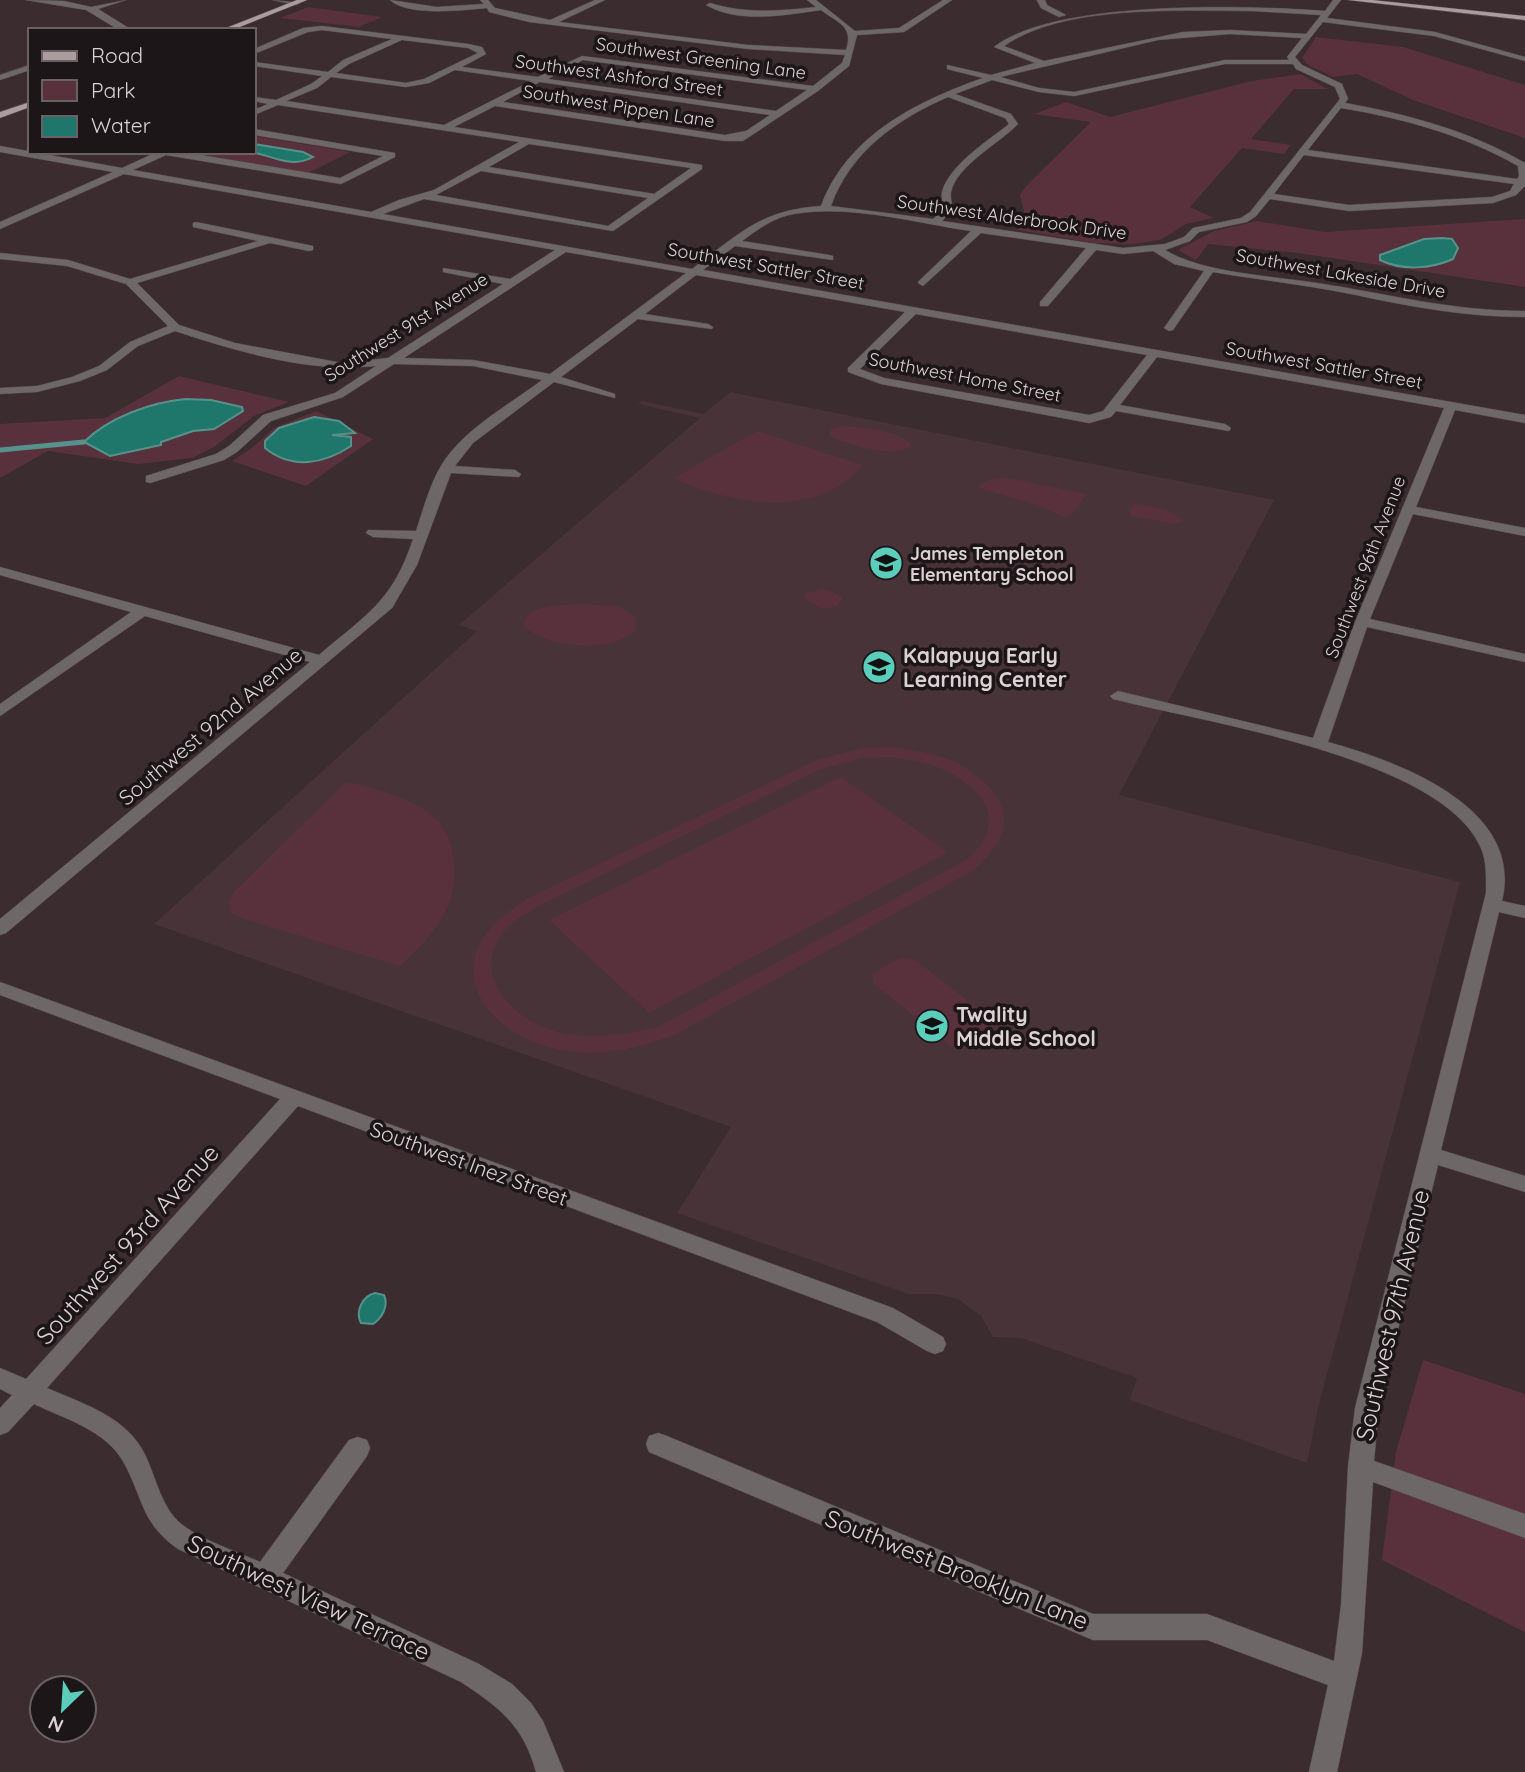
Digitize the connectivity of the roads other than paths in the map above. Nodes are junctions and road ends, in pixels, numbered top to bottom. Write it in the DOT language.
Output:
graph roads {
  1 [pos="30,0"];
  2 [pos="122,0"];
  3 [pos="277,0"];
  4 [pos="394,0"];
  5 [pos="601,0"];
  6 [pos="811,0"];
  7 [pos="948,0"];
  8 [pos="1041,0"];
  9 [pos="1337,0"];
  10 [pos="1352,0"];
  11 [pos="299,1"];
  12 [pos="486,3"];
  13 [pos="1172,3"];
  14 [pos="710,5"];
  15 [pos="822,8"];
  16 [pos="90,9"];
  17 [pos="1062,15"];
  18 [pos="1323,16"];
  19 [pos="1525,18"];
  20 [pos="552,22"];
  21 [pos="123,28"];
  22 [pos="230,28"];
  23 [pos="853,33"];
  24 [pos="1306,36"];
  25 [pos="403,37"];
  26 [pos="256,49"];
  27 [pos="850,53"];
  28 [pos="1525,59"];
  29 [pos="1293,62"];
  30 [pos="256,64"];
  31 [pos="1045,64"];
  32 [pos="950,67"];
  33 [pos="28,68"];
  34 [pos="455,68"];
  35 [pos="329,75"];
  36 [pos="0,78"];
  37 [pos="990,78"];
  38 [pos="539,80"];
  39 [pos="815,89"];
  40 [pos="950,95"];
  41 [pos="256,99"];
  42 [pos="276,103"];
  43 [pos="494,103"];
  44 [pos="28,105"];
  45 [pos="1340,105"];
  46 [pos="256,112"];
  47 [pos="779,114"];
  48 [pos="0,115"];
  49 [pos="445,128"];
  50 [pos="256,132"];
  51 [pos="527,141"];
  52 [pos="0,149"];
  53 [pos="1303,152"];
  54 [pos="161,154"];
  55 [pos="177,154"];
  56 [pos="481,168"];
  57 [pos="124,172"];
  58 [pos="1523,182"];
  59 [pos="425,196"];
  60 [pos="1267,196"];
  61 [pos="657,197"];
  62 [pos="825,208"];
  63 [pos="372,215"];
  64 [pos="935,223"];
  65 [pos="196,225"];
  66 [pos="0,226"];
  67 [pos="978,230"];
  68 [pos="270,240"];
  69 [pos="733,243"];
  70 [pos="309,248"];
  71 [pos="1092,248"];
  72 [pos="564,249"];
  73 [pos="1156,249"];
  74 [pos="0,256"];
  75 [pos="829,258"];
  76 [pos="1210,269"];
  77 [pos="447,270"];
  78 [pos="695,271"];
  79 [pos="130,282"];
  80 [pos="513,283"];
  81 [pos="923,283"];
  82 [pos="1044,304"];
  83 [pos="914,310"];
  84 [pos="1525,314"];
  85 [pos="636,317"];
  86 [pos="175,327"];
  87 [pos="708,327"];
  88 [pos="1169,328"];
  89 [pos="1155,353"];
  90 [pos="393,361"];
  91 [pos="551,378"];
  92 [pos="0,391"];
  93 [pos="611,396"];
  94 [pos="1451,405"];
  95 [pos="1114,407"];
  96 [pos="1525,419"];
  97 [pos="1225,428"];
  98 [pos="445,469"];
  99 [pos="515,474"];
  100 [pos="150,478"];
  101 [pos="1408,509"];
  102 [pos="1525,532"];
  103 [pos="373,533"];
  104 [pos="419,535"];
  105 [pos="0,571"];
  106 [pos="142,611"];
  107 [pos="1363,622"];
  108 [pos="1525,658"];
  109 [pos="321,660"];
  110 [pos="1118,696"];
  111 [pos="0,711"];
  112 [pos="1319,744"];
  113 [pos="1492,904"];
  114 [pos="1525,912"];
  115 [pos="0,929"];
  116 [pos="0,988"];
  117 [pos="293,1098"];
  118 [pos="1429,1154"];
  119 [pos="1525,1184"];
  120 [pos="936,1344"];
  121 [pos="0,1378"];
  122 [pos="29,1393"];
  123 [pos="0,1425"];
  124 [pos="658,1444"];
  125 [pos="358,1448"];
  126 [pos="1360,1468"];
  127 [pos="1525,1526"];
  128 [pos="264,1578"];
  129 [pos="1344,1678"];
  130 [pos="550,1772"];
  131 [pos="1322,1772"];
  1 -- 16 [label="street"];
  2 -- 16 [label="street"];
  3 -- 11 [label="street"];
  4 -- 12 [label="street"];
  5 -- 20 [label="street"];
  6 -- 15 [label="street"];
  7 -- 23 [label="street"];
  8 -- 17 [label="street"];
  9 -- 18 [label="street"];
  10 -- 19 [label="main road"];
  11 -- 22 [label="main road"];
  12 -- 20 [label="street"];
  13 -- 17 [label="street"];
  13 -- 18 [label="street"];
  14 -- 15 [label="street"];
  15 -- 23 [label="street"];
  16 -- 21 [label="street"];
  17 -- 31 [label="street"];
  18 -- 24 [label="street"];
  18 -- 28 [label="street"];
  20 -- 27 [label="street"];
  23 -- 27 [label="street"];
  24 -- 29 [label="street"];
  24 -- 31 [label="street"];
  25 -- 26 [label="street"];
  25 -- 34 [label="street"];
  25 -- 35 [label="street"];
  27 -- 39 [label="street"];
  29 -- 37 [label="street"];
  29 -- 45 [label="street"];
  30 -- 35 [label="street"];
  31 -- 37 [label="street"];
  32 -- 37 [label="street"];
  33 -- 36 [label="street"];
  34 -- 35 [label="street"];
  34 -- 38 [label="street, Southwest Ashford Street"];
  35 -- 42 [label="street"];
  37 -- 40 [label="street"];
  38 -- 39 [label="street, Southwest Greening Lane"];
  38 -- 43 [label="street"];
  38 -- 47 [label="street, Southwest Ashford Street"];
  39 -- 47 [label="street"];
  40 -- 62 [label="street"];
  40 -- 64 [label="street"];
  41 -- 42 [label="street"];
  42 -- 46 [label="street"];
  42 -- 49 [label="street"];
  43 -- 47 [label="street, Southwest Pippen Lane"];
  43 -- 49 [label="street"];
  44 -- 48 [label="main road"];
  45 -- 53 [label="street, Southwest Alderbrook Drive"];
  45 -- 58 [label="street"];
  49 -- 51 [label="street"];
  50 -- 55 [label="street"];
  51 -- 56 [label="street"];
  51 -- 61 [label="street"];
  52 -- 57 [label="street, Southwest Sattler Street"];
  53 -- 58 [label="street"];
  53 -- 60 [label="street, Southwest Alderbrook Drive"];
  54 -- 57 [label="street"];
  56 -- 59 [label="street"];
  56 -- 61 [label="street"];
  57 -- 63 [label="street, Southwest Sattler Street"];
  57 -- 66 [label="street"];
  58 -- 60 [label="street"];
  59 -- 61 [label="street"];
  59 -- 63 [label="street"];
  60 -- 73 [label="street, Southwest Alderbrook Drive"];
  62 -- 64 [label="street, Southwest Alderbrook Drive"];
  62 -- 69 [label="street, Southwest Alderbrook Drive"];
  63 -- 72 [label="street, Southwest Sattler Street"];
  64 -- 67 [label="street, Southwest Alderbrook Drive"];
  65 -- 68 [label="street"];
  67 -- 71 [label="street, Southwest Alderbrook Drive"];
  67 -- 81 [label="street"];
  68 -- 70 [label="street"];
  68 -- 79 [label="street"];
  69 -- 75 [label="street"];
  69 -- 78 [label="street, Southwest Alderbrook Drive"];
  71 -- 73 [label="street, Southwest Alderbrook Drive"];
  71 -- 82 [label="street"];
  72 -- 78 [label="street, Southwest Sattler Street"];
  72 -- 80 [label="street, Southwest 91st Avenue"];
  73 -- 76 [label="street, Southwest Lakeside Drive"];
  74 -- 79 [label="street"];
  76 -- 84 [label="street, Southwest Lakeside Drive"];
  76 -- 88 [label="street"];
  77 -- 80 [label="street"];
  78 -- 83 [label="street, Southwest Sattler Street"];
  78 -- 85 [label="street, Southwest 92nd Avenue"];
  79 -- 86 [label="street"];
  80 -- 90 [label="street, Southwest 91st Avenue"];
  83 -- 89 [label="street, Southwest Sattler Street"];
  83 -- 95 [label="street, Southwest Home Street"];
  85 -- 87 [label="street"];
  85 -- 91 [label="street, Southwest 92nd Avenue"];
  86 -- 90 [label="street"];
  86 -- 92 [label="street"];
  89 -- 94 [label="street, Southwest Sattler Street"];
  89 -- 95 [label="street"];
  90 -- 91 [label="street"];
  90 -- 100 [label="street, Southwest 91st Avenue"];
  91 -- 93 [label="street"];
  91 -- 98 [label="street, Southwest 92nd Avenue"];
  94 -- 96 [label="street, Southwest Sattler Street"];
  94 -- 101 [label="street, Southwest 96th Avenue"];
  95 -- 97 [label="street"];
  98 -- 99 [label="street"];
  98 -- 104 [label="street, Southwest 92nd Avenue"];
  101 -- 102 [label="street"];
  101 -- 107 [label="street, Southwest 96th Avenue"];
  103 -- 104 [label="street"];
  104 -- 109 [label="street, Southwest 92nd Avenue"];
  105 -- 106 [label="street"];
  106 -- 109 [label="street"];
  106 -- 111 [label="street"];
  107 -- 108 [label="street"];
  107 -- 112 [label="street, Southwest 96th Avenue"];
  109 -- 115 [label="street, Southwest 92nd Avenue"];
  110 -- 112 [label="street, Southwest 97th Avenue"];
  112 -- 113 [label="street, Southwest 97th Avenue"];
  113 -- 114 [label="street"];
  113 -- 118 [label="street, Southwest 97th Avenue"];
  116 -- 117 [label="street, Southwest Inez Street"];
  117 -- 120 [label="street, Southwest Inez Street"];
  117 -- 122 [label="street, Southwest 93rd Avenue"];
  118 -- 119 [label="street"];
  118 -- 126 [label="street, Southwest 97th Avenue"];
  121 -- 122 [label="street, Southwest View Terrace"];
  122 -- 123 [label="street, Southwest 93rd Avenue"];
  122 -- 128 [label="street, Southwest View Terrace"];
  124 -- 129 [label="street, Southwest Brooklyn Lane"];
  125 -- 128 [label="street"];
  126 -- 127 [label="street"];
  126 -- 129 [label="street, Southwest 97th Avenue"];
  128 -- 130 [label="street, Southwest View Terrace"];
  129 -- 131 [label="street, Southwest 97th Avenue"];
}
